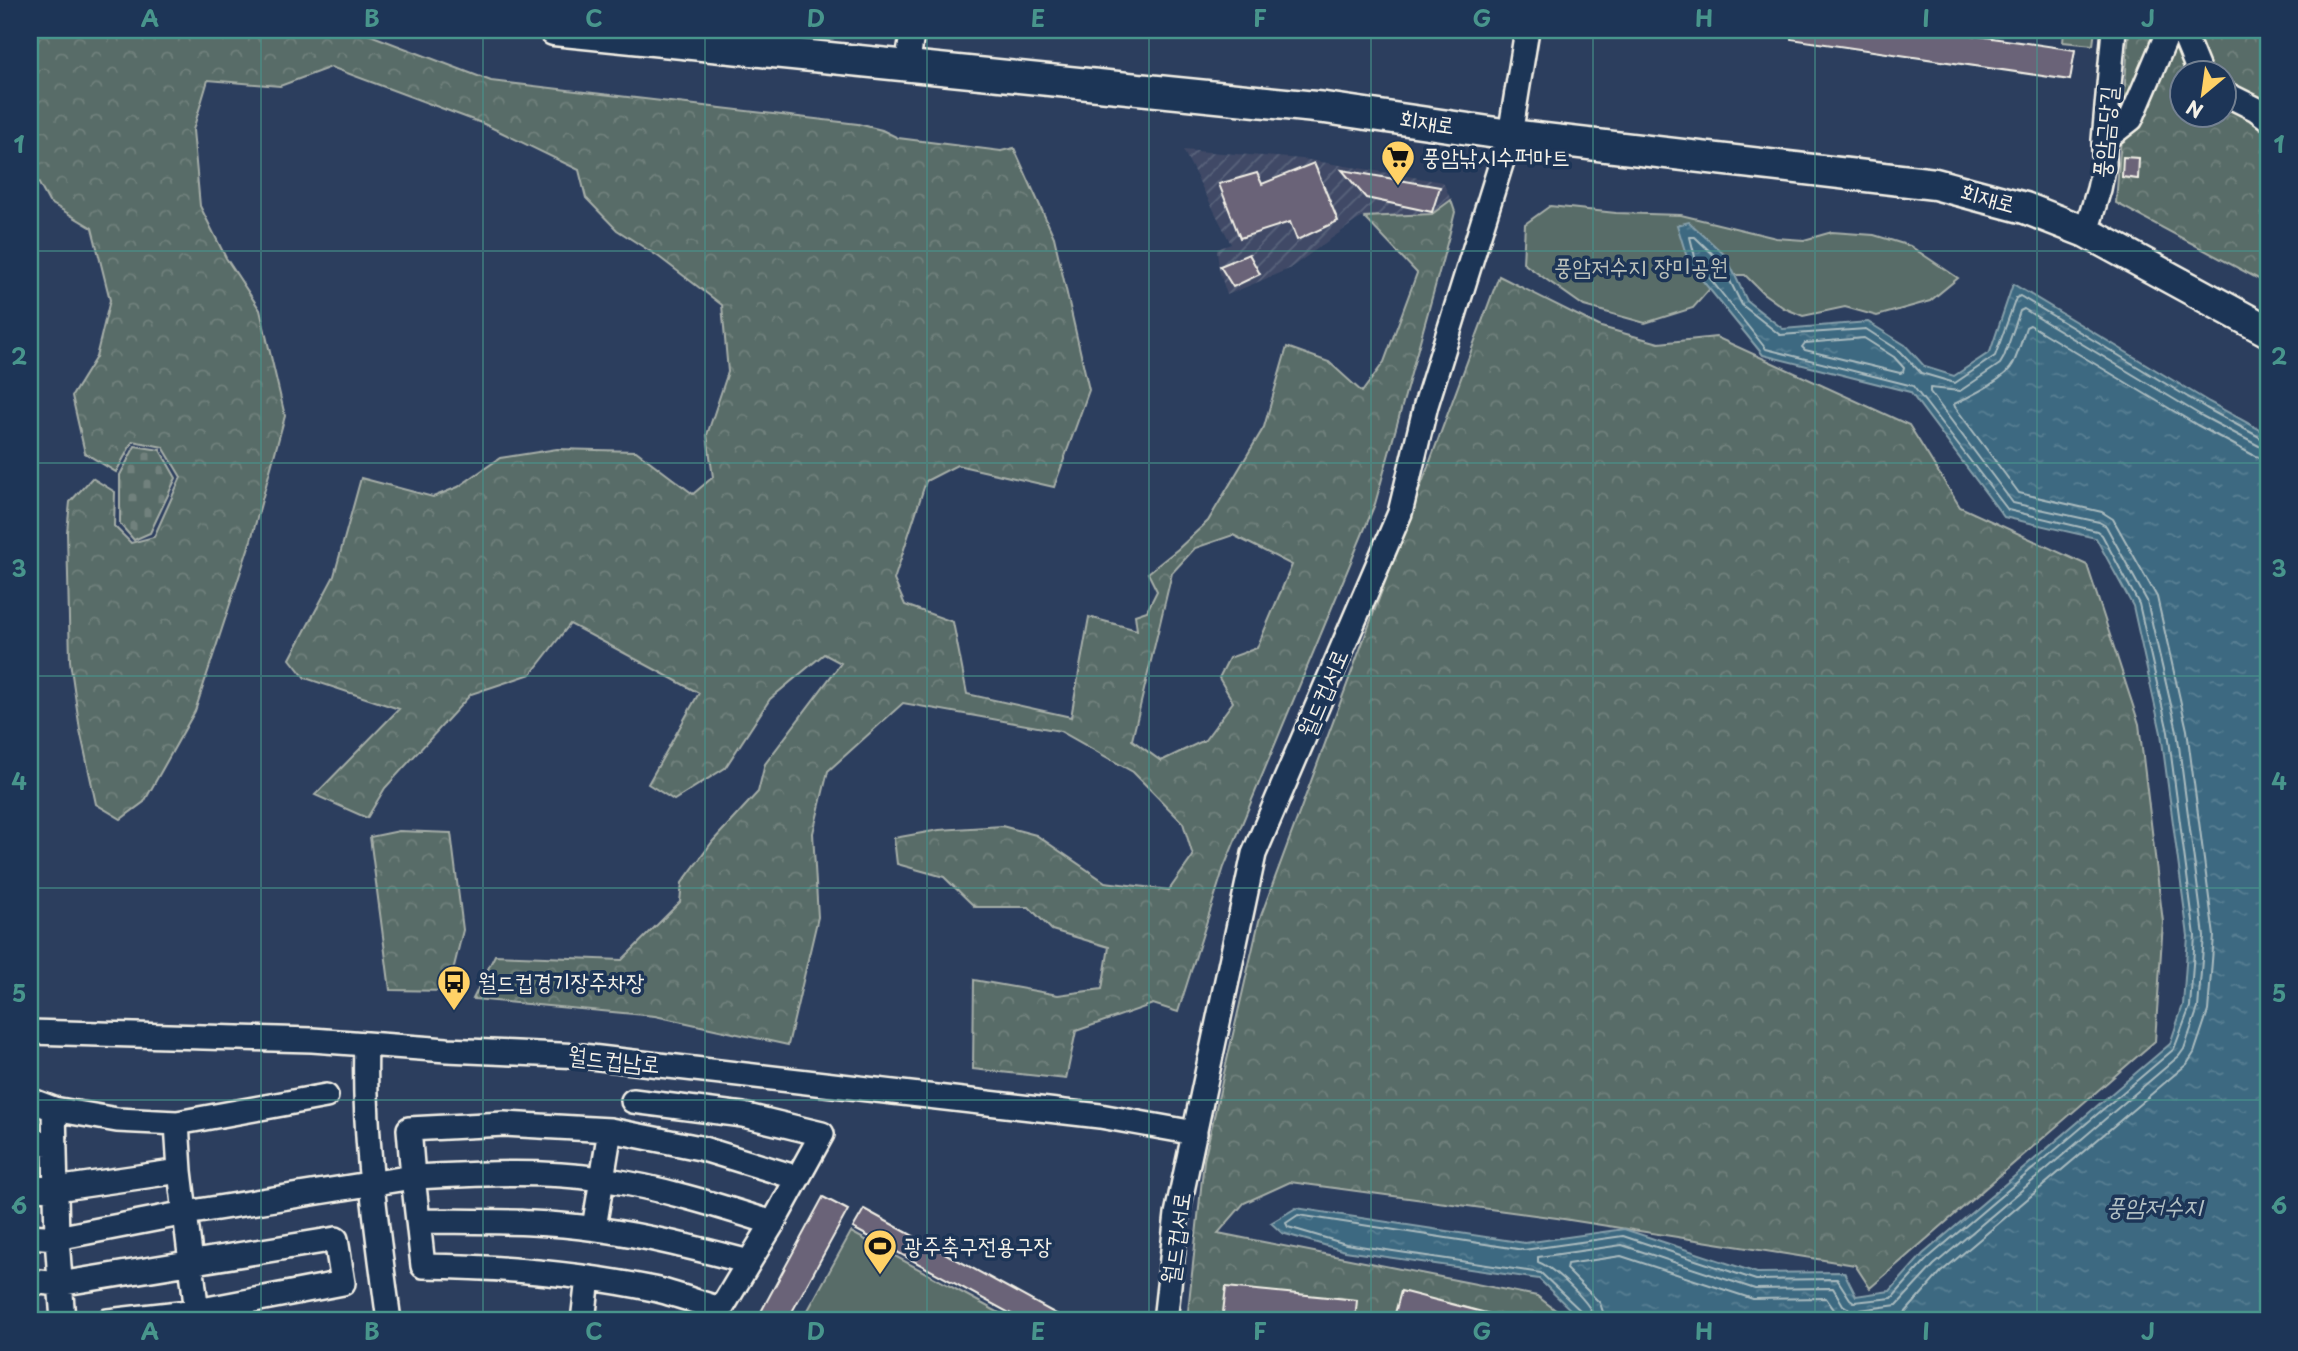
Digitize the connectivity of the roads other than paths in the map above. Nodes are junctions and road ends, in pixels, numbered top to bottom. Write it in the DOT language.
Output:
graph roads {
  1 [pos="554,30"];
  2 [pos="913,30"];
  3 [pos="1527,30"];
  4 [pos="2114,30"];
  5 [pos="2169,30"];
  6 [pos="2182,30"];
  7 [pos="606,33"];
  8 [pos="2194,60"];
  9 [pos="907,65"];
  10 [pos="2238,100"];
  11 [pos="2268,118"];
  12 [pos="1510,135"];
  13 [pos="2104,140"];
  14 [pos="2086,232"];
  15 [pos="2268,331"];
  16 [pos="30,1032"];
  17 [pos="366,1044"];
  18 [pos="326,1096"];
  19 [pos="30,1100"];
  20 [pos="633,1101"];
  21 [pos="54,1109"];
  22 [pos="177,1123"];
  23 [pos="610,1130"];
  24 [pos="1195,1133"];
  25 [pos="30,1142"];
  26 [pos="55,1143"];
  27 [pos="180,1171"];
  28 [pos="413,1177"];
  29 [pos="798,1178"];
  30 [pos="601,1179"];
  31 [pos="372,1183"];
  32 [pos="30,1188"];
  33 [pos="56,1189"];
  34 [pos="186,1213"];
  35 [pos="418,1221"];
  36 [pos="773,1223"];
  37 [pos="594,1228"];
  38 [pos="30,1236"];
  39 [pos="57,1238"];
  40 [pos="192,1262"];
  41 [pos="749,1262"];
  42 [pos="588,1278"];
  43 [pos="30,1281"];
  44 [pos="59,1284"];
  45 [pos="718,1315"];
  46 [pos="197,1316"];
  47 [pos="63,1321"];
  48 [pos="108,1321"];
  49 [pos="389,1321"];
  50 [pos="583,1321"];
  51 [pos="1165,1321"];
  1 -- 7 [label="main road, 회재로"];
  2 -- 9 [label="street"];
  3 -- 12 [label="street, 월드컵서로"];
  4 -- 13 [label="street, 풍암금당길"];
  5 -- 13 [label="street"];
  6 -- 8 [label="street"];
  7 -- 9 [label="main road, 회재로"];
  9 -- 12 [label="main road, 회재로"];
  10 -- 11 [label="street"];
  12 -- 14 [label="main road, 회재로"];
  12 -- 24 [label="street, 월드컵서로"];
  13 -- 14 [label="street, 풍암금당길"];
  14 -- 15 [label="main road, 회재로"];
  16 -- 17 [label="street, 월드컵남로"];
  17 -- 24 [label="street, 월드컵남로"];
  17 -- 31 [label="street"];
  18 -- 22 [label="street"];
  19 -- 21 [label="street"];
  20 -- 29 [label="street"];
  21 -- 22 [label="street"];
  21 -- 26 [label="street"];
  22 -- 27 [label="street"];
  23 -- 28 [label="street"];
  23 -- 29 [label="street"];
  23 -- 30 [label="street"];
  24 -- 51 [label="street, 월드컵서로"];
  25 -- 26 [label="street"];
  26 -- 33 [label="street"];
  27 -- 33 [label="street"];
  27 -- 34 [label="street"];
  28 -- 30 [label="street"];
  28 -- 31 [label="street"];
  28 -- 35 [label="street"];
  29 -- 36 [label="street"];
  30 -- 36 [label="street"];
  30 -- 37 [label="street"];
  31 -- 34 [label="street"];
  31 -- 49 [label="street"];
  32 -- 33 [label="street"];
  33 -- 39 [label="street"];
  34 -- 39 [label="street"];
  34 -- 40 [label="street"];
  35 -- 37 [label="street"];
  35 -- 42 [label="street"];
  36 -- 41 [label="street"];
  37 -- 41 [label="street"];
  38 -- 39 [label="street"];
  39 -- 44 [label="street"];
  40 -- 44 [label="street"];
  40 -- 46 [label="street"];
  40 -- 46 [label="street"];
  41 -- 45 [label="street"];
  42 -- 45 [label="street"];
  42 -- 50 [label="street"];
  43 -- 44 [label="street"];
  44 -- 47 [label="street"];
  46 -- 48 [label="street"];
}
